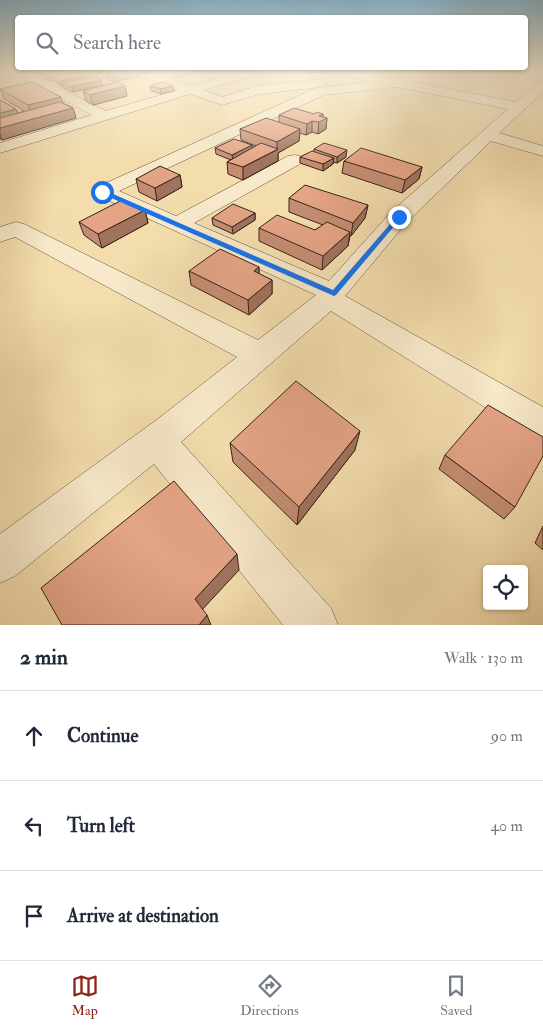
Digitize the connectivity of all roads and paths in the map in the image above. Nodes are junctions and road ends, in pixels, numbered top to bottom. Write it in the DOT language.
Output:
graph roads {
  1 [pos="78,102"];
  2 [pos="149,102"];
  3 [pos="297,102"];
  4 [pos="494,102"];
  5 [pos="524,102"];
  6 [pos="518,107"];
  7 [pos="105,116"];
  8 [pos="488,135"];
  9 [pos="0,148"];
  10 [pos="543,151"];
  11 [pos="294,160"];
  12 [pos="177,224"];
  13 [pos="0,235"];
  14 [pos="331,296"];
  15 [pos="260,355"];
  16 [pos="543,424"];
  17 [pos="156,440"];
  18 [pos="0,561"];
  19 [pos="314,625"];
  1 -- 7 [label="street"];
  2 -- 7 [label="street"];
  3 -- 12 [label="street"];
  4 -- 6 [label="street"];
  5 -- 6 [label="street"];
  6 -- 8 [label="street"];
  7 -- 9 [label="street"];
  8 -- 10 [label="street"];
  8 -- 14 [label="street"];
  11 -- 12 [label="street"];
  12 -- 14 [label="street"];
  13 -- 15 [label="street"];
  14 -- 15 [label="street"];
  14 -- 16 [label="street"];
  15 -- 17 [label="street"];
  17 -- 18 [label="street"];
  17 -- 19 [label="street"];
}
